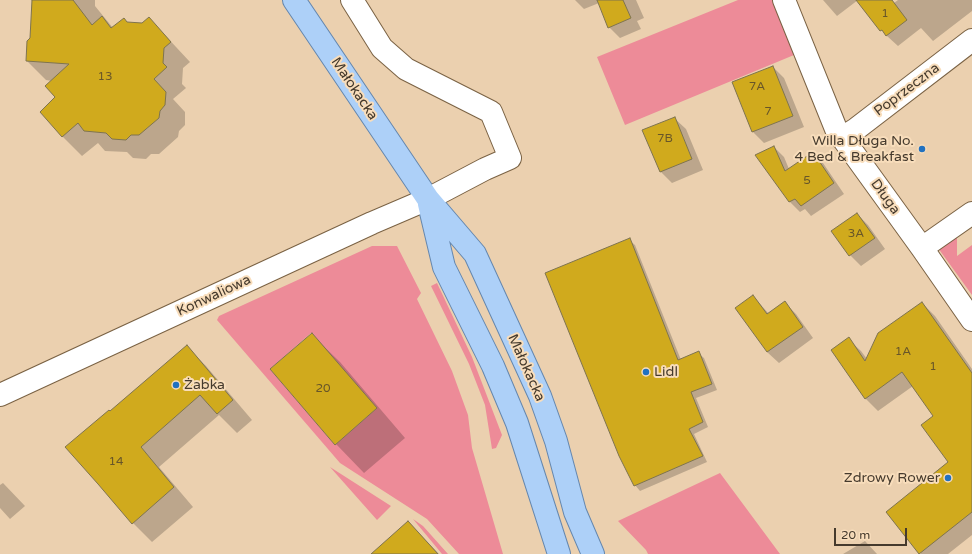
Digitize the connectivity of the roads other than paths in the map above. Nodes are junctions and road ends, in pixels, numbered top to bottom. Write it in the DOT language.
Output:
graph roads {
  1 [pos="294,0"];
  2 [pos="352,0"];
  3 [pos="784,0"];
  4 [pos="972,40"];
  5 [pos="842,138"];
  6 [pos="428,199"];
  7 [pos="972,213"];
  8 [pos="922,248"];
  9 [pos="972,320"];
  10 [pos="0,395"];
  11 [pos="559,554"];
  12 [pos="593,554"];
  1 -- 6 [label="main road, Małokacka"];
  2 -- 6 [label="street, Konwaliowa"];
  3 -- 5 [label="street, Długa"];
  4 -- 5 [label="street, Poprzeczna"];
  5 -- 8 [label="street, Długa"];
  6 -- 10 [label="street, Konwaliowa"];
  6 -- 11 [label="main road, Małokacka"];
  6 -- 12 [label="main road, Małokacka"];
  7 -- 8 [label="street"];
  8 -- 9 [label="street, Długa"];
}
